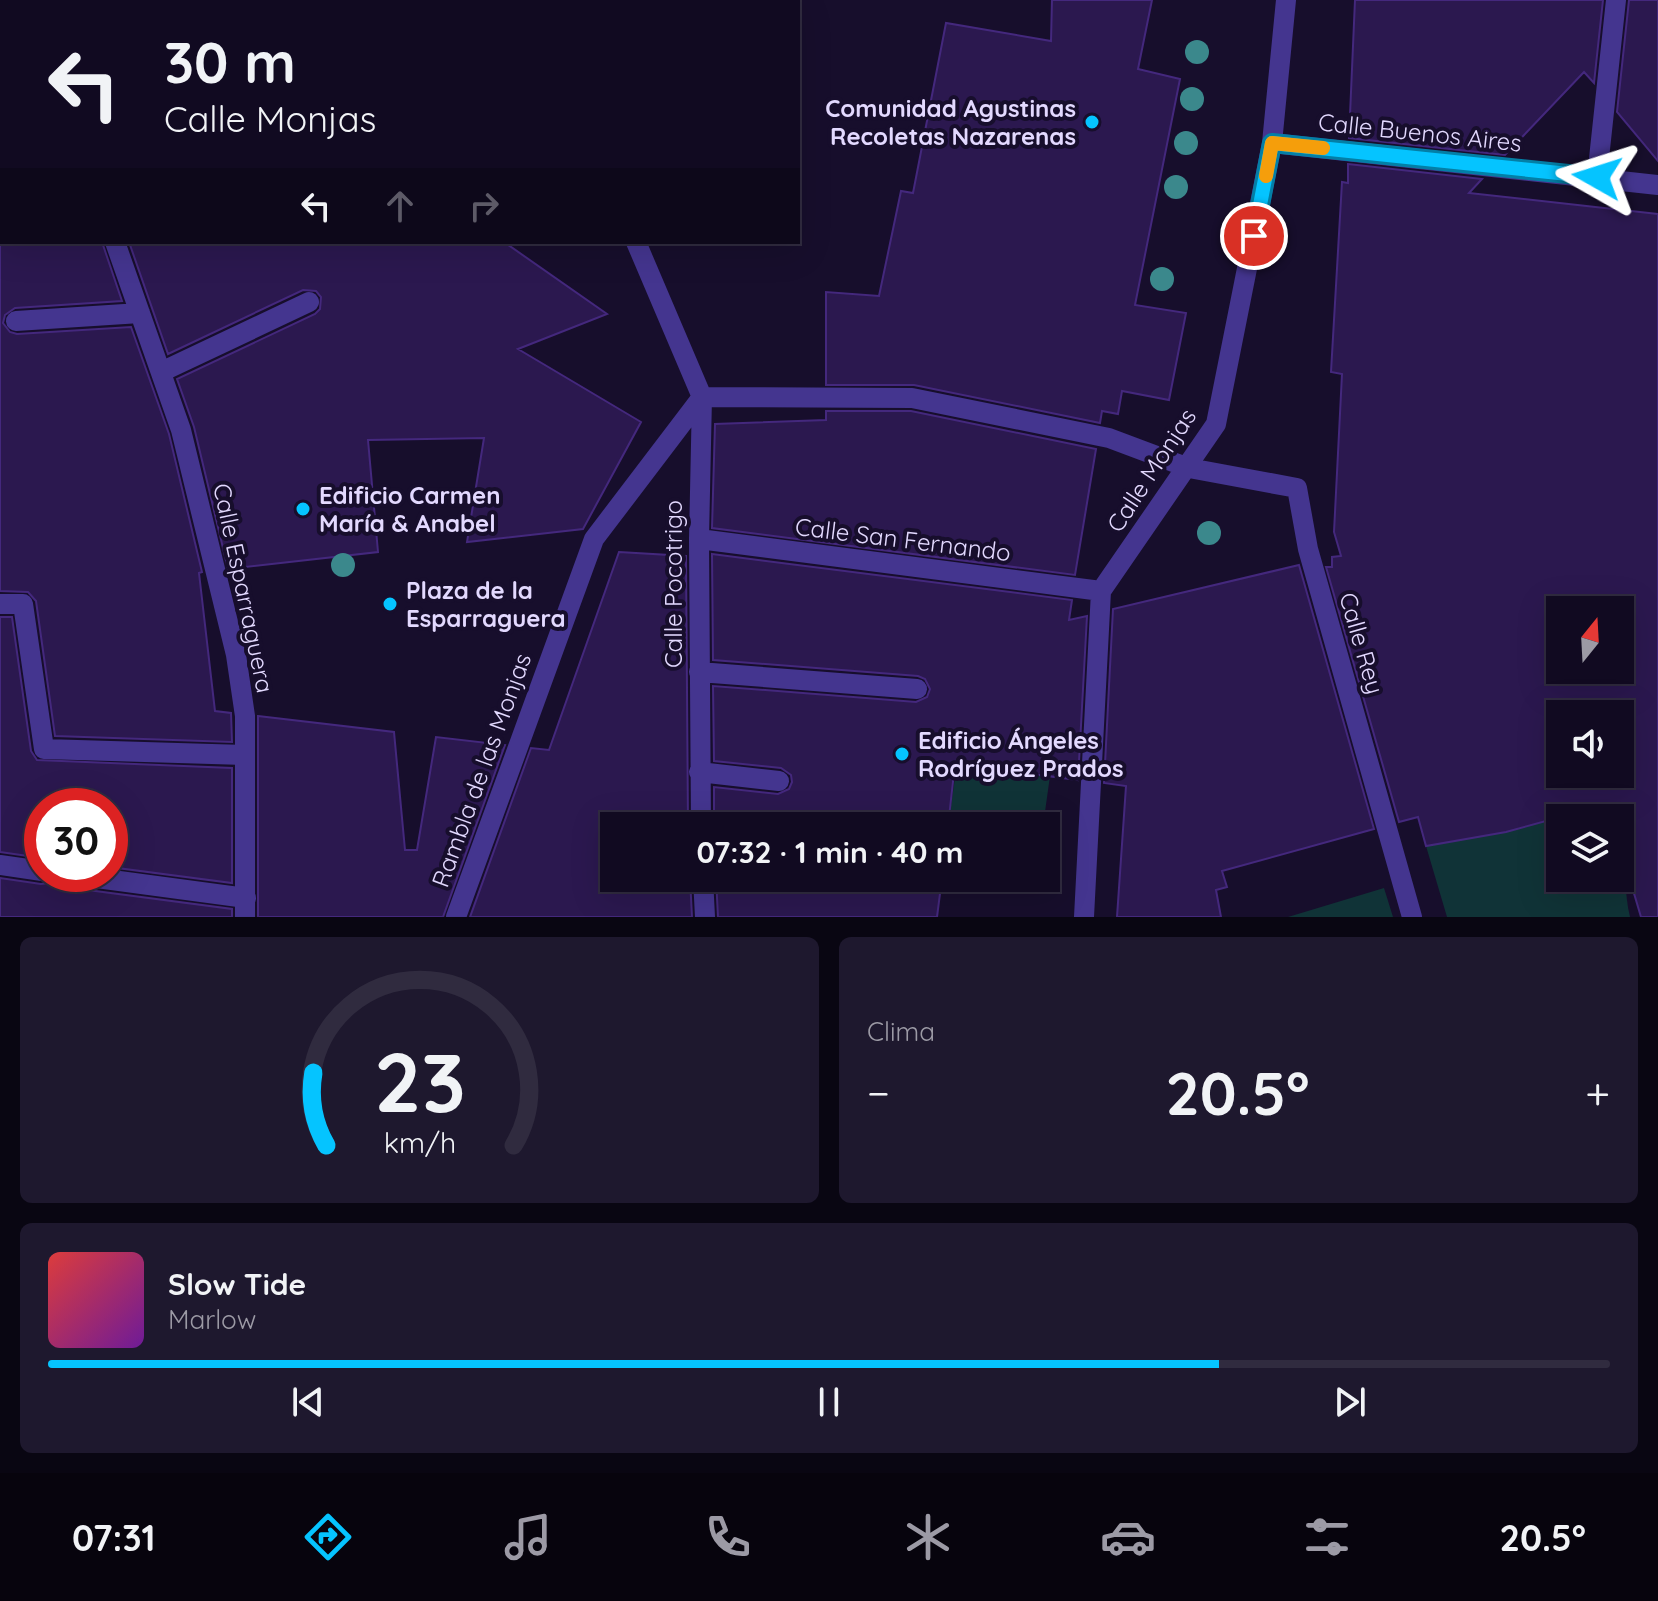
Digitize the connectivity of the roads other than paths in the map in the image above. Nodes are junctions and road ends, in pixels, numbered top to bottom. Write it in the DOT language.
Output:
graph roads {
  1 [pos="1286,0"];
  2 [pos="1616,0"];
  3 [pos="1272,143"];
  4 [pos="1597,177"];
  5 [pos="1658,185"];
  6 [pos="116,244"];
  7 [pos="637,244"];
  8 [pos="309,302"];
  9 [pos="140,313"];
  10 [pos="16,321"];
  11 [pos="161,372"];
  12 [pos="702,397"];
  13 [pos="1189,468"];
  14 [pos="699,539"];
  15 [pos="1101,591"];
  16 [pos="0,604"];
  17 [pos="699,672"];
  18 [pos="917,689"];
  19 [pos="245,755"];
  20 [pos="699,772"];
  21 [pos="779,781"];
  22 [pos="700,812"];
  23 [pos="0,865"];
  24 [pos="24,868"];
  25 [pos="128,885"];
  26 [pos="704,892"];
  27 [pos="246,907"];
  28 [pos="456,917"];
  29 [pos="705,917"];
  30 [pos="1084,917"];
  31 [pos="1412,917"];
  1 -- 3 [label="street, Calle Monjas"];
  2 -- 4 [label="street"];
  3 -- 4 [label="street, Calle Buenos Aires"];
  3 -- 13 [label="street, Calle Monjas"];
  4 -- 5 [label="street, Calle Buenos Aires"];
  6 -- 9 [label="street, Calle Esparraguera"];
  7 -- 12 [label="street"];
  8 -- 11 [label="street"];
  9 -- 10 [label="street"];
  9 -- 11 [label="street, Calle Esparraguera"];
  11 -- 19 [label="street, Calle Esparraguera"];
  12 -- 13 [label="street"];
  12 -- 14 [label="street, Calle Pocotrigo"];
  12 -- 28 [label="street, Rambla de las Monjas"];
  13 -- 15 [label="street, Calle Monjas"];
  13 -- 31 [label="street, Calle Rey"];
  14 -- 15 [label="street, Calle San Fernando"];
  14 -- 17 [label="street, Calle Pocotrigo"];
  15 -- 30 [label="street"];
  16 -- 19 [label="street"];
  17 -- 18 [label="street"];
  17 -- 20 [label="street, Calle Pocotrigo"];
  19 -- 27 [label="street, Calle Esparraguera"];
  20 -- 21 [label="street"];
  20 -- 22 [label="street, Calle Pocotrigo"];
  23 -- 24 [label="street"];
  25 -- 27 [label="street"];
  26 -- 29 [label="street"];
}
